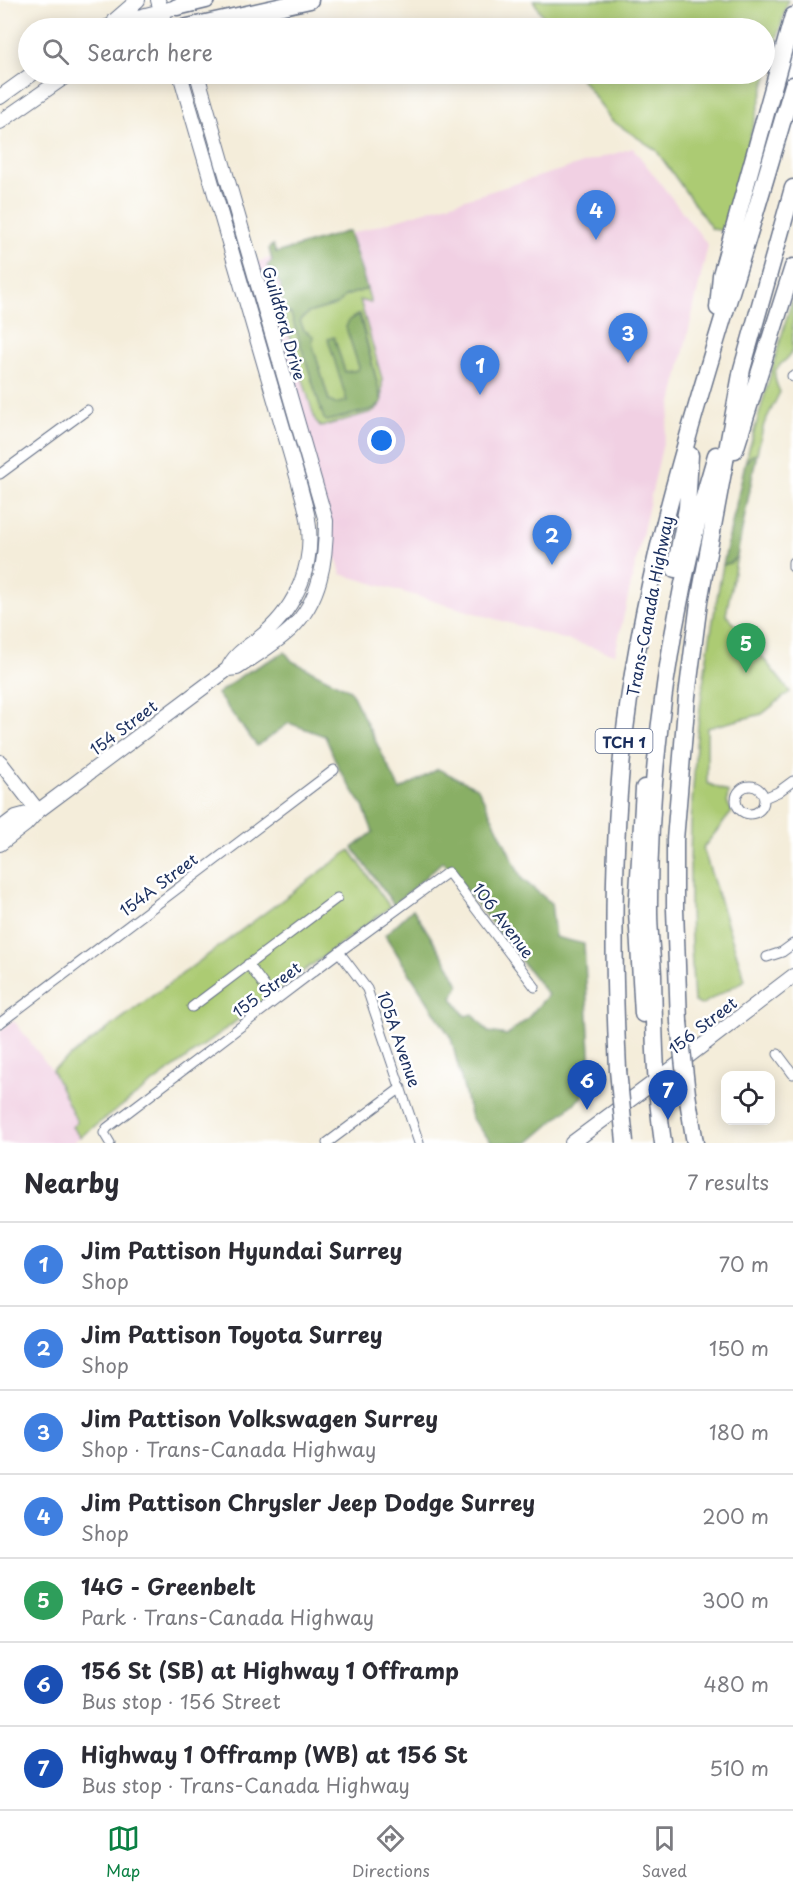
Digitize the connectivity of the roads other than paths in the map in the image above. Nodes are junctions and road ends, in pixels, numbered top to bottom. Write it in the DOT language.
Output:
graph roads {
  1 [pos="138,0"];
  2 [pos="206,0"];
  3 [pos="310,0"];
  4 [pos="168,4"];
  5 [pos="793,16"];
  6 [pos="116,18"];
  7 [pos="131,18"];
  8 [pos="176,18"];
  9 [pos="242,18"];
  10 [pos="775,81"];
  11 [pos="18,84"];
  12 [pos="55,84"];
  13 [pos="183,84"];
  14 [pos="200,84"];
  15 [pos="774,84"];
  16 [pos="793,85"];
  17 [pos="0,97"];
  18 [pos="0,122"];
  19 [pos="793,188"];
  20 [pos="793,267"];
  21 [pos="715,343"];
  22 [pos="742,369"];
  23 [pos="87,410"];
  24 [pos="693,419"];
  25 [pos="0,474"];
  26 [pos="714,514"];
  27 [pos="305,571"];
  28 [pos="319,584"];
  29 [pos="228,669"];
  30 [pos="0,762"];
  31 [pos="334,770"];
  32 [pos="793,781"];
  33 [pos="764,798"];
  34 [pos="38,811"];
  35 [pos="0,829"];
  36 [pos="0,844"];
  37 [pos="448,872"];
  38 [pos="337,898"];
  39 [pos="793,944"];
  40 [pos="339,952"];
  41 [pos="767,957"];
  42 [pos="248,964"];
  43 [pos="793,976"];
  44 [pos="535,987"];
  45 [pos="275,1000"];
  46 [pos="192,1007"];
  47 [pos="0,1023"];
  48 [pos="778,1054"];
  49 [pos="793,1074"];
  50 [pos="651,1085"];
  51 [pos="401,1088"];
  52 [pos="110,1143"];
  53 [pos="327,1143"];
  54 [pos="420,1143"];
  55 [pos="573,1143"];
  56 [pos="625,1143"];
  57 [pos="652,1143"];
  58 [pos="663,1143"];
  59 [pos="695,1143"];
  1 -- 6 [label="main road"];
  2 -- 4 [label="highway"];
  3 -- 9 [label="highway"];
  4 -- 7 [label="main road"];
  4 -- 8 [label="main road"];
  5 -- 10 [label="highway"];
  11 -- 17 [label="main road"];
  12 -- 18 [label="main road"];
  13 -- 27 [label="main road, Guildford Drive"];
  14 -- 28 [label="main road, Guildford Drive"];
  15 -- 21 [label="highway"];
  16 -- 21 [label="highway, Trans-Canada Highway / TCH 1"];
  19 -- 22 [label="highway"];
  20 -- 26 [label="highway"];
  21 -- 24 [label="highway, Trans-Canada Highway / TCH 1"];
  22 -- 26 [label="highway"];
  22 -- 50 [label="highway"];
  23 -- 25 [label="street"];
  24 -- 50 [label="highway"];
  24 -- 56 [label="highway, Trans-Canada Highway / TCH 1, bridge"];
  26 -- 59 [label="highway, bridge"];
  27 -- 29 [label="main road, 154 Street"];
  28 -- 29 [label="main road, 154 Street"];
  29 -- 34 [label="main road, 154 Street"];
  30 -- 34 [label="main road"];
  31 -- 47 [label="street, 154A Street"];
  32 -- 33 [label="street"];
  34 -- 35 [label="main road, 154 Street"];
  34 -- 36 [label="main road, 154 Street"];
  37 -- 40 [label="street, 155 Street"];
  37 -- 44 [label="street, 106 Avenue"];
  38 -- 42 [label="street"];
  39 -- 41 [label="street"];
  40 -- 45 [label="street, 155 Street"];
  40 -- 51 [label="street, 105A Avenue"];
  42 -- 45 [label="street"];
  42 -- 46 [label="street"];
  43 -- 50 [label="main road, 156 Street"];
  45 -- 52 [label="street, 155 Street"];
  48 -- 49 [label="street"];
  50 -- 55 [label="main road, 156 Street"];
  50 -- 57 [label="highway"];
  50 -- 58 [label="highway"];
  51 -- 53 [label="street"];
  51 -- 54 [label="street, 105A Avenue"];
}
